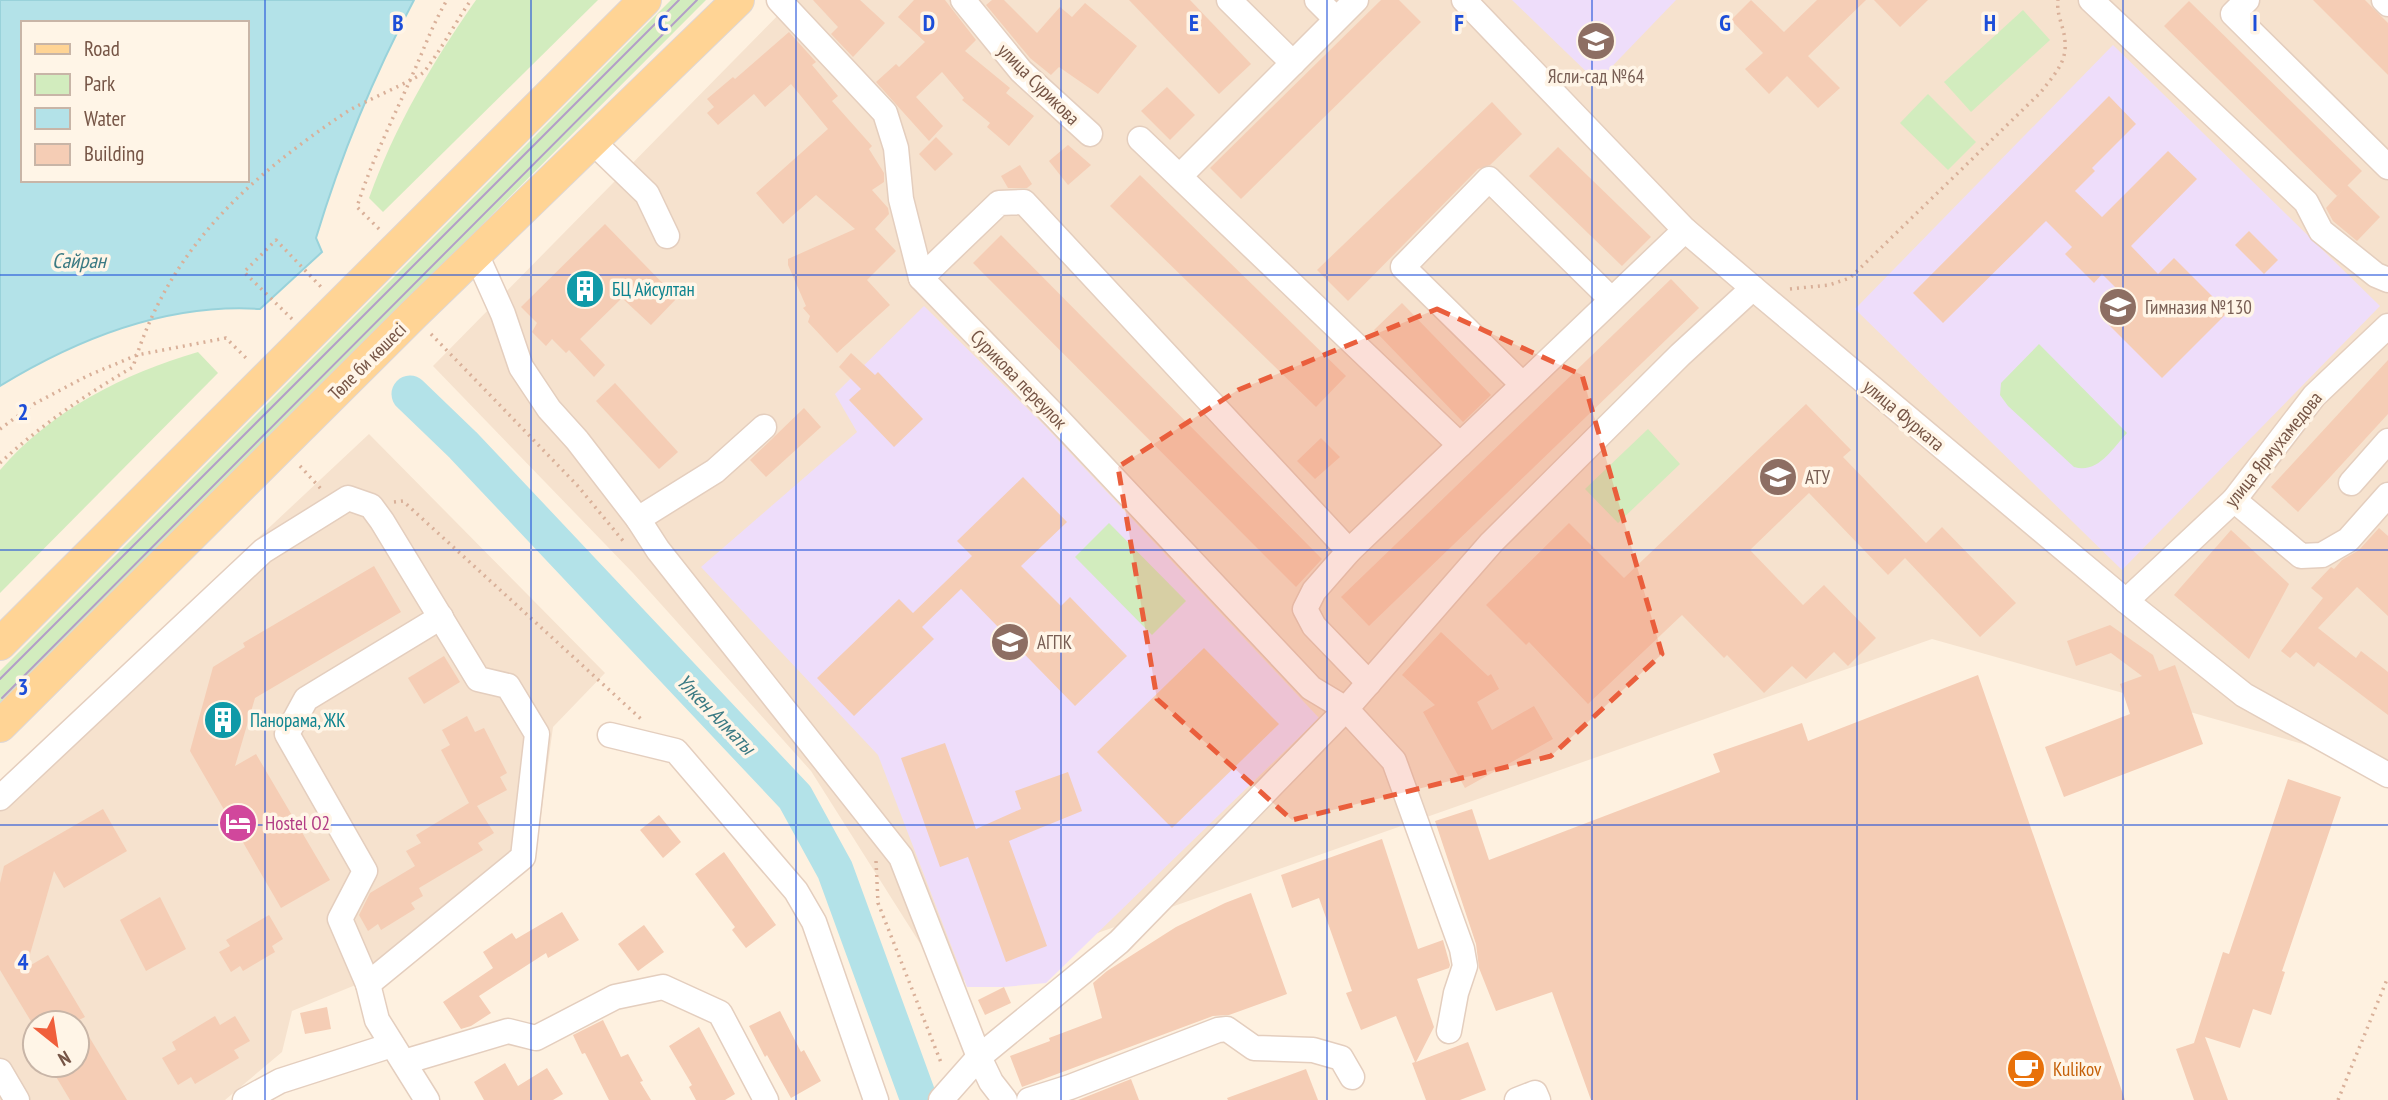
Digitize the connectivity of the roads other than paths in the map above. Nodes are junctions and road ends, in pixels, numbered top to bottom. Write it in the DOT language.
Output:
graph roads {
  1 [pos="645,0"];
  2 [pos="738,0"];
  3 [pos="779,0"];
  4 [pos="963,0"];
  5 [pos="1229,0"];
  6 [pos="1317,0"];
  7 [pos="1356,0"];
  8 [pos="1464,0"];
  9 [pos="2091,0"];
  10 [pos="2247,0"];
  11 [pos="2384,0"];
  12 [pos="2388,4"];
  13 [pos="1336,19"];
  14 [pos="1293,63"];
  15 [pos="1090,134"];
  16 [pos="1140,139"];
  17 [pos="592,141"];
  18 [pos="2388,167"];
  19 [pos="1180,176"];
  20 [pos="1685,230"];
  21 [pos="667,236"];
  22 [pos="476,254"];
  23 [pos="921,278"];
  24 [pos="2388,280"];
  25 [pos="1753,288"];
  26 [pos="1611,299"];
  27 [pos="2388,326"];
  28 [pos="1522,384"];
  29 [pos="764,427"];
  30 [pos="2388,441"];
  31 [pos="1460,445"];
  32 [pos="2351,483"];
  33 [pos="2388,495"];
  34 [pos="2234,500"];
  35 [pos="638,519"];
  36 [pos="1349,551"];
  37 [pos="2126,601"];
  38 [pos="441,617"];
  39 [pos="0,644"];
  40 [pos="1368,683"];
  41 [pos="1346,709"];
  42 [pos="0,726"];
  43 [pos="610,735"];
  44 [pos="2388,775"];
  45 [pos="0,798"];
  46 [pos="368,984"];
  47 [pos="1449,1031"];
  48 [pos="398,1054"];
  49 [pos="979,1057"];
  50 [pos="0,1071"];
  51 [pos="1352,1077"];
  52 [pos="946,1094"];
  53 [pos="996,1094"];
  54 [pos="17,1100"];
  55 [pos="245,1100"];
  56 [pos="426,1100"];
  57 [pos="766,1100"];
  58 [pos="876,1100"];
  59 [pos="1030,1100"];
  60 [pos="1517,1100"];
  61 [pos="1538,1100"];
  1 -- 39 [label="main road"];
  2 -- 17 [label="main road, Төле би көшесі"];
  3 -- 23 [label="street, Сурикова переулок"];
  4 -- 15 [label="street, улица Сурикова"];
  5 -- 14 [label="street"];
  6 -- 13 [label="street"];
  7 -- 13 [label="street"];
  8 -- 20 [label="street, улица Фурката"];
  9 -- 24 [label="street"];
  10 -- 18 [label="street"];
  11 -- 12 [label="street"];
  13 -- 14 [label="street"];
  14 -- 19 [label="street"];
  16 -- 19 [label="street"];
  17 -- 21 [label="street"];
  17 -- 22 [label="main road, Төле би көшесі"];
  19 -- 31 [label="street"];
  20 -- 25 [label="street, улица Фурката"];
  20 -- 26 [label="street"];
  22 -- 35 [label="street"];
  22 -- 42 [label="main road, Төле би көшесі"];
  23 -- 36 [label="street"];
  23 -- 41 [label="street, Сурикова переулок"];
  25 -- 37 [label="street, улица Фурката"];
  25 -- 40 [label="street"];
  26 -- 28 [label="street"];
  26 -- 28 [label="street"];
  27 -- 34 [label="street, улица Ярмухамедова"];
  28 -- 31 [label="street"];
  29 -- 35 [label="street"];
  30 -- 32 [label="street"];
  31 -- 36 [label="street"];
  33 -- 34 [label="street"];
  34 -- 37 [label="street, улица Ярмухамедова"];
  35 -- 49 [label="street"];
  36 -- 40 [label="street"];
  37 -- 44 [label="street, улица Фурката"];
  38 -- 45 [label="street"];
  38 -- 46 [label="street"];
  38 -- 46 [label="street"];
  40 -- 41 [label="street"];
  41 -- 47 [label="street, Сурикова переулок"];
  41 -- 49 [label="street"];
  43 -- 58 [label="street"];
  46 -- 48 [label="street"];
  48 -- 55 [label="street"];
  48 -- 56 [label="street"];
  48 -- 57 [label="street"];
  49 -- 52 [label="street"];
  49 -- 53 [label="street"];
  50 -- 54 [label="street"];
  51 -- 59 [label="street"];
  60 -- 61 [label="street"];
}
